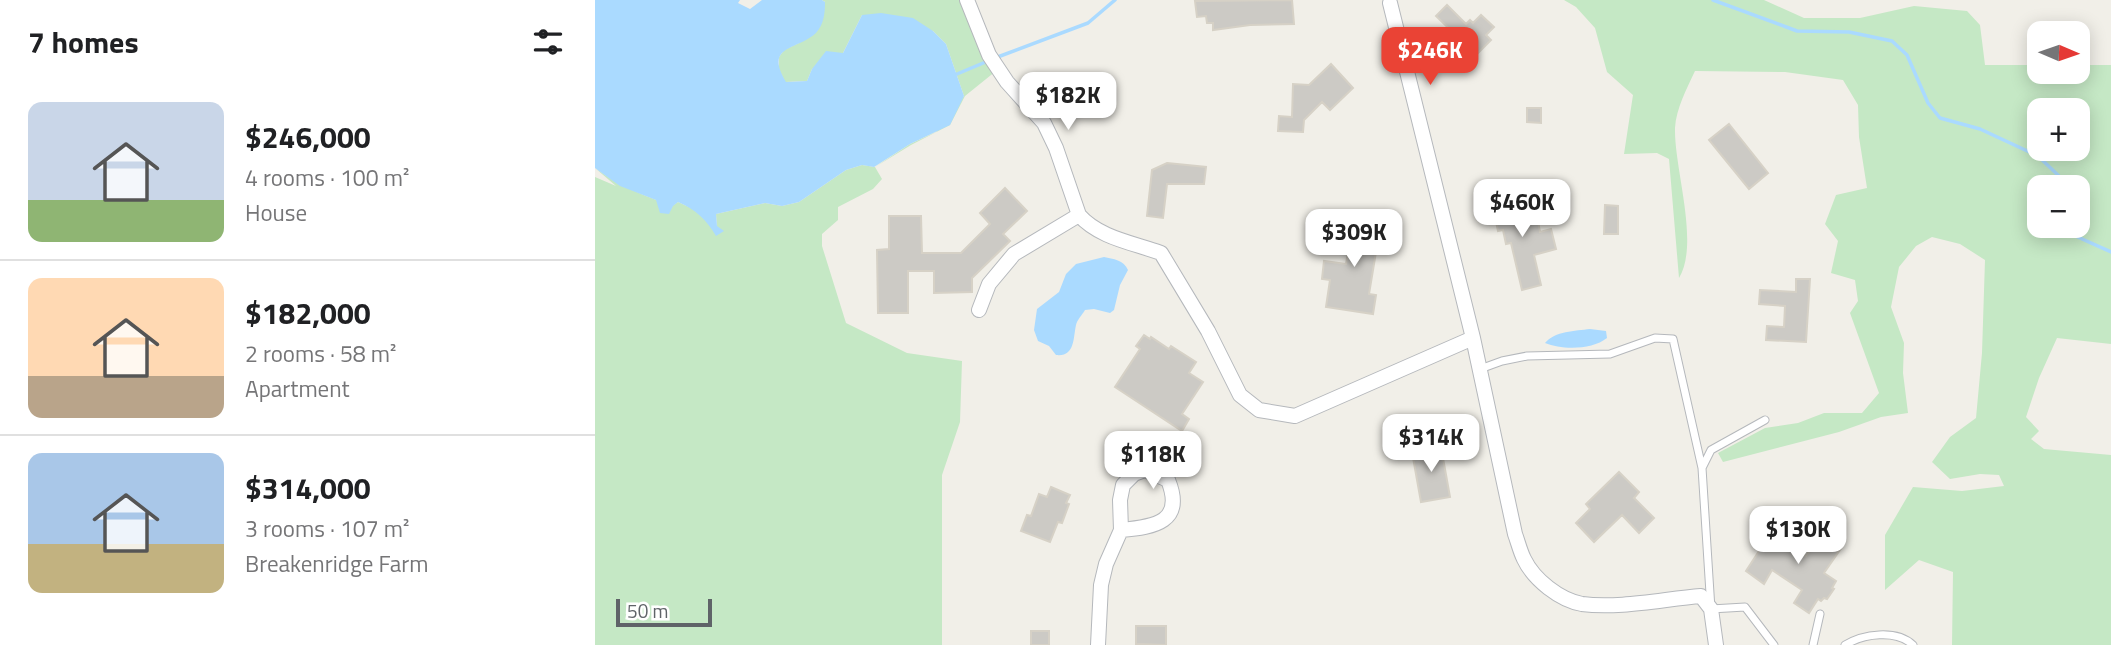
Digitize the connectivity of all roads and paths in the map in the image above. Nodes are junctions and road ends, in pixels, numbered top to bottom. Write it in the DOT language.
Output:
graph roads {
  1 [pos="967,0"];
  2 [pos="1390,3"];
  3 [pos="1079,215"];
  4 [pos="979,310"];
  5 [pos="1473,338"];
  6 [pos="1480,369"];
  7 [pos="1765,420"];
  8 [pos="1702,468"];
  9 [pos="1121,530"];
  10 [pos="1711,609"];
  11 [pos="1820,614"];
  12 [pos="1098,645"];
  13 [pos="1716,645"];
  14 [pos="1774,645"];
  15 [pos="1813,645"];
  16 [pos="1845,645"];
  17 [pos="1913,645"];
  1 -- 3 [label="street"];
  2 -- 5 [label="street"];
  3 -- 4 [label="street"];
  3 -- 5 [label="street"];
  5 -- 6 [label="street"];
  6 -- 8 [label="lane"];
  6 -- 10 [label="street"];
  7 -- 8 [label="lane"];
  8 -- 10 [label="lane"];
  9 -- 9 [label="street"];
  9 -- 12 [label="street"];
  10 -- 13 [label="street"];
  10 -- 14 [label="lane"];
  11 -- 15 [label="lane"];
  16 -- 17 [label="lane"];
}
